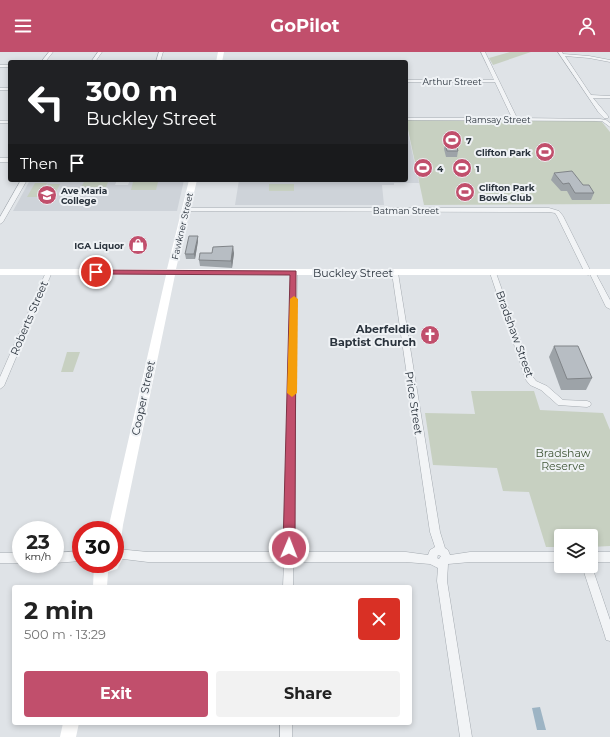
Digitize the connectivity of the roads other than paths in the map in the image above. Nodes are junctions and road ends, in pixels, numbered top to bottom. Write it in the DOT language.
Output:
graph roads {
  1 [pos="51,52"];
  2 [pos="483,52"];
  3 [pos="561,54"];
  4 [pos="45,60"];
  5 [pos="610,61"];
  6 [pos="408,81"];
  7 [pos="497,81"];
  8 [pos="590,96"];
  9 [pos="610,97"];
  10 [pos="408,119"];
  11 [pos="515,119"];
  12 [pos="23,182"];
  13 [pos="192,182"];
  14 [pos="0,209"];
  15 [pos="7,210"];
  16 [pos="186,210"];
  17 [pos="0,222"];
  18 [pos="0,272"];
  19 [pos="49,272"];
  20 [pos="172,272"];
  21 [pos="610,272"];
  22 [pos="294,273"];
  23 [pos="395,273"];
  24 [pos="493,273"];
  25 [pos="591,273"];
  26 [pos="610,307"];
  27 [pos="0,386"];
  28 [pos="587,404"];
  29 [pos="116,521"];
  30 [pos="438,556"];
  31 [pos="72,557"];
  32 [pos="289,557"];
  33 [pos="554,557"];
  34 [pos="598,557"];
  35 [pos="610,557"];
  36 [pos="0,558"];
  37 [pos="12,558"];
  38 [pos="66,558"];
  39 [pos="124,558"];
  40 [pos="72,559"];
  41 [pos="107,573"];
  42 [pos="589,573"];
  43 [pos="102,585"];
  44 [pos="288,585"];
  45 [pos="610,636"];
  46 [pos="71,725"];
  47 [pos="286,725"];
  48 [pos="68,737"];
  49 [pos="286,737"];
  50 [pos="466,737"];
  1 -- 4 [label="street"];
  2 -- 7 [label="street"];
  3 -- 5 [label="street"];
  3 -- 8 [label="street"];
  6 -- 7 [label="street, Arthur Street"];
  7 -- 11 [label="street"];
  8 -- 9 [label="street"];
  8 -- 11 [label="street, Ramsay Street"];
  10 -- 11 [label="street, Ramsay Street"];
  12 -- 15 [label="street"];
  13 -- 16 [label="main road, Fawkner Street"];
  14 -- 15 [label="street"];
  15 -- 17 [label="street"];
  16 -- 20 [label="main road, Fawkner Street"];
  16 -- 25 [label="street, Batman Street"];
  18 -- 19 [label="main road, Buckley Street"];
  19 -- 20 [label="main road, Buckley Street"];
  19 -- 27 [label="street, Roberts Street"];
  20 -- 22 [label="main road, Buckley Street"];
  20 -- 29 [label="main road, Cooper Street"];
  21 -- 25 [label="main road, Buckley Street"];
  22 -- 23 [label="main road, Buckley Street"];
  22 -- 32 [label="street"];
  23 -- 24 [label="main road, Buckley Street"];
  23 -- 30 [label="street, Price Street"];
  24 -- 25 [label="main road, Buckley Street"];
  24 -- 28 [label="street, Bradshaw Street"];
  25 -- 26 [label="street, Batman Street"];
  30 -- 32 [label="street"];
  30 -- 33 [label="street"];
  30 -- 50 [label="street, Price Street"];
  31 -- 38 [label="street"];
  32 -- 39 [label="street"];
  32 -- 44 [label="street"];
  34 -- 35 [label="street"];
  36 -- 37 [label="street"];
  38 -- 40 [label="street"];
  41 -- 43 [label="main road, Cooper Street"];
  42 -- 45 [label="street"];
  46 -- 48 [label="main road"];
  47 -- 49 [label="street"];
}
